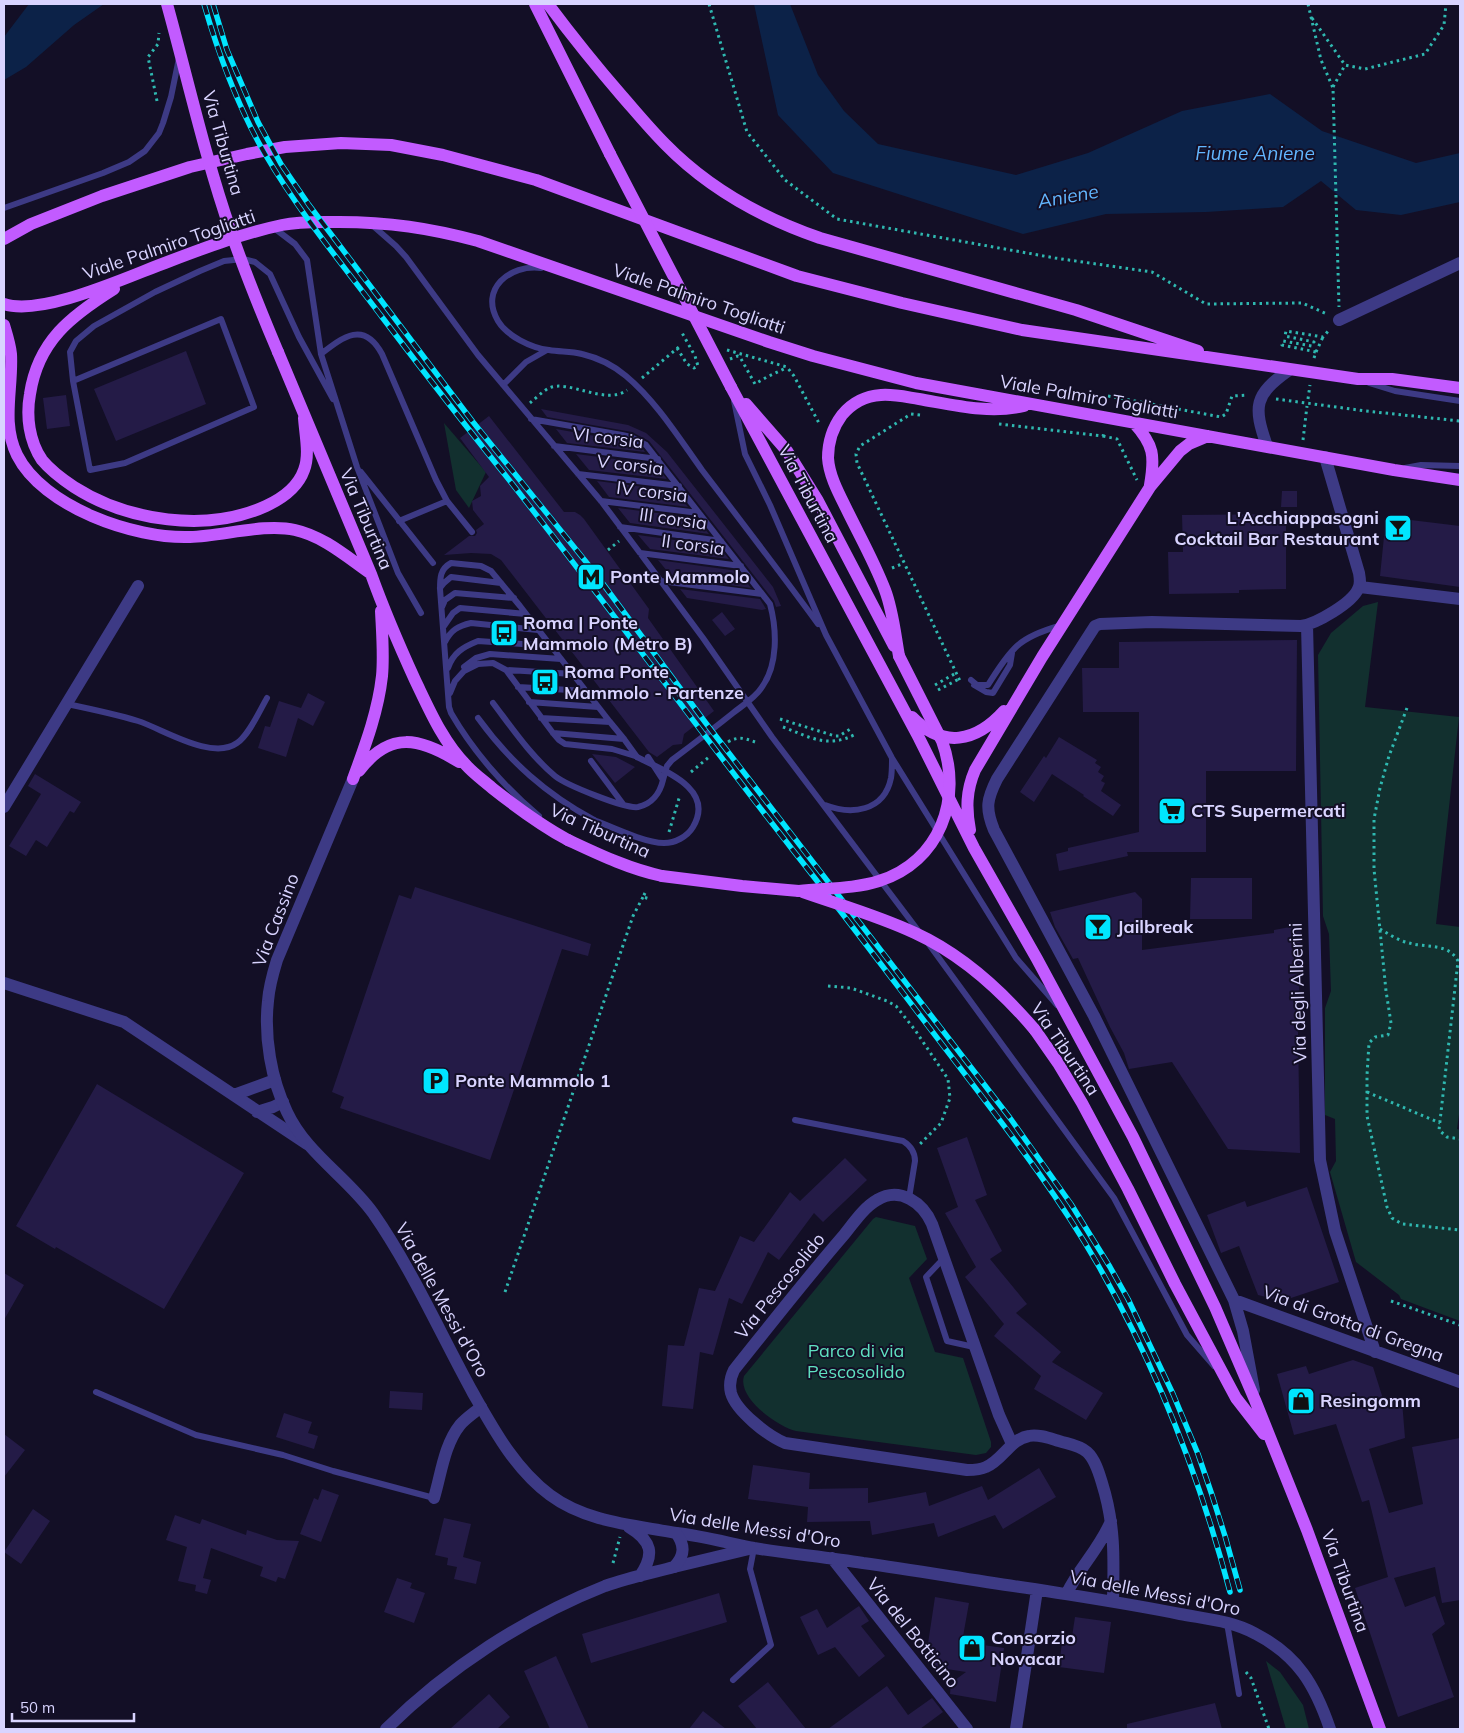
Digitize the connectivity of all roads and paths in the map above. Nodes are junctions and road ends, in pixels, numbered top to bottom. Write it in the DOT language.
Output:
graph roads {
  1 [pos="167,4"];
  2 [pos="535,4"];
  3 [pos="548,4"];
  4 [pos="709,4"];
  5 [pos="1308,4"];
  6 [pos="1446,4"];
  7 [pos="1310,15"];
  8 [pos="159,27"];
  9 [pos="180,52"];
  10 [pos="1345,65"];
  11 [pos="1333,88"];
  12 [pos="158,104"];
  13 [pos="4,208"];
  14 [pos="368,222"];
  15 [pos="273,227"];
  16 [pos="4,239"];
  17 [pos="1460,263"];
  18 [pos="556,269"];
  19 [pos="139,272"];
  20 [pos="4,304"];
  21 [pos="1339,320"];
  22 [pos="4,325"];
  23 [pos="681,331"];
  24 [pos="1323,337"];
  25 [pos="547,350"];
  26 [pos="727,350"];
  27 [pos="1316,352"];
  28 [pos="321,354"];
  29 [pos="1314,358"];
  30 [pos="1219,359"];
  31 [pos="718,364"];
  32 [pos="787,367"];
  33 [pos="1289,370"];
  34 [pos="640,379"];
  35 [pos="1358,379"];
  36 [pos="73,381"];
  37 [pos="1310,384"];
  38 [pos="504,385"];
  39 [pos="731,387"];
  40 [pos="1460,388"];
  41 [pos="627,390"];
  42 [pos="1108,396"];
  43 [pos="1261,397"];
  44 [pos="1308,399"];
  45 [pos="1460,400"];
  46 [pos="1032,404"];
  47 [pos="1307,406"];
  48 [pos="523,409"];
  49 [pos="341,413"];
  50 [pos="921,415"];
  51 [pos="304,418"];
  52 [pos="531,419"];
  53 [pos="1460,421"];
  54 [pos="1134,423"];
  55 [pos="997,424"];
  56 [pos="820,425"];
  57 [pos="1104,432"];
  58 [pos="1103,436"];
  59 [pos="1208,436"];
  60 [pos="1303,440"];
  61 [pos="554,446"];
  62 [pos="1267,446"];
  63 [pos="1325,457"];
  64 [pos="658,459"];
  65 [pos="1460,466"];
  66 [pos="357,468"];
  67 [pos="1394,470"];
  68 [pos="578,474"];
  69 [pos="1137,480"];
  70 [pos="1460,480"];
  71 [pos="679,486"];
  72 [pos="1150,487"];
  73 [pos="448,501"];
  74 [pos="601,501"];
  75 [pos="699,513"];
  76 [pos="399,521"];
  77 [pos="620,527"];
  78 [pos="472,532"];
  79 [pos="721,541"];
  80 [pos="640,553"];
  81 [pos="433,563"];
  82 [pos="741,566"];
  83 [pos="371,574"];
  84 [pos="661,581"];
  85 [pos="501,583"];
  86 [pos="138,586"];
  87 [pos="1360,587"];
  88 [pos="440,589"];
  89 [pos="762,594"];
  90 [pos="514,598"];
  91 [pos="1460,599"];
  92 [pos="381,604"];
  93 [pos="442,607"];
  94 [pos="421,613"];
  95 [pos="526,614"];
  96 [pos="1063,625"];
  97 [pos="1307,625"];
  98 [pos="443,628"];
  99 [pos="538,630"];
  100 [pos="826,635"];
  101 [pos="445,644"];
  102 [pos="551,646"];
  103 [pos="899,656"];
  104 [pos="561,659"];
  105 [pos="506,670"];
  106 [pos="447,672"];
  107 [pos="956,673"];
  108 [pos="573,674"];
  109 [pos="959,679"];
  110 [pos="971,680"];
  111 [pos="455,681"];
  112 [pos="935,685"];
  113 [pos="962,685"];
  114 [pos="518,687"];
  115 [pos="938,690"];
  116 [pos="1022,690"];
  117 [pos="587,692"];
  118 [pos="267,698"];
  119 [pos="748,701"];
  120 [pos="529,702"];
  121 [pos="492,703"];
  122 [pos="67,704"];
  123 [pos="902,706"];
  124 [pos="449,707"];
  125 [pos="598,707"];
  126 [pos="1407,708"];
  127 [pos="478,718"];
  128 [pos="541,718"];
  129 [pos="780,719"];
  130 [pos="610,722"];
  131 [pos="783,727"];
  132 [pos="852,728"];
  133 [pos="553,733"];
  134 [pos="856,734"];
  135 [pos="624,739"];
  136 [pos="728,742"];
  137 [pos="755,742"];
  138 [pos="648,756"];
  139 [pos="637,757"];
  140 [pos="709,757"];
  141 [pos="892,758"];
  142 [pos="591,761"];
  143 [pos="466,766"];
  144 [pos="691,772"];
  145 [pos="353,779"];
  146 [pos="663,780"];
  147 [pos="681,791"];
  148 [pos="824,804"];
  149 [pos="624,805"];
  150 [pos="4,807"];
  151 [pos="669,832"];
  152 [pos="568,840"];
  153 [pos="974,848"];
  154 [pos="798,891"];
  155 [pos="650,899"];
  156 [pos="1379,929"];
  157 [pos="4,983"];
  158 [pos="828,986"];
  159 [pos="1071,1022"];
  160 [pos="275,1080"];
  161 [pos="1367,1092"];
  162 [pos="234,1095"];
  163 [pos="283,1102"];
  164 [pos="257,1112"];
  165 [pos="795,1120"];
  166 [pos="1440,1123"];
  167 [pos="1460,1139"];
  168 [pos="309,1146"];
  169 [pos="912,1150"];
  170 [pos="909,1198"];
  171 [pos="1460,1230"];
  172 [pos="944,1258"];
  173 [pos="505,1292"];
  174 [pos="1234,1300"];
  175 [pos="1391,1301"];
  176 [pos="1460,1325"];
  177 [pos="974,1347"];
  178 [pos="1375,1352"];
  179 [pos="1223,1374"];
  180 [pos="1460,1382"];
  181 [pos="96,1392"];
  182 [pos="1256,1400"];
  183 [pos="481,1407"];
  184 [pos="1012,1444"];
  185 [pos="1274,1447"];
  186 [pos="434,1498"];
  187 [pos="1111,1521"];
  188 [pos="622,1529"];
  189 [pos="676,1533"];
  190 [pos="754,1548"];
  191 [pos="832,1558"];
  192 [pos="614,1563"];
  193 [pos="674,1567"];
  194 [pos="640,1576"];
  195 [pos="1037,1590"];
  196 [pos="1066,1593"];
  197 [pos="1113,1600"];
  198 [pos="1227,1623"];
  199 [pos="1234,1657"];
  200 [pos="734,1680"];
  201 [pos="1239,1694"];
  202 [pos="386,1729"];
  203 [pos="967,1729"];
  204 [pos="1016,1729"];
  205 [pos="1269,1729"];
  206 [pos="1330,1729"];
  207 [pos="1380,1729"];
  1 -- 9 [label="main road, Via Tiburtina, bridge"];
  2 -- 31 [label="main road, Via Tiburtina, bridge"];
  3 -- 30 [label="main road"];
  4 -- 21 [label="path"];
  5 -- 7 [label="path"];
  6 -- 10 [label="path"];
  7 -- 10 [label="path"];
  7 -- 11 [label="path"];
  8 -- 12 [label="path"];
  9 -- 13 [label="lane"];
  9 -- 51 [label="main road, Via Tiburtina, bridge"];
  10 -- 11 [label="path"];
  11 -- 21 [label="path"];
  14 -- 15 [label="main road, Viale Palmiro Togliatti"];
  14 -- 18 [label="main road, Viale Palmiro Togliatti"];
  14 -- 38 [label="lane"];
  15 -- 19 [label="main road, Viale Palmiro Togliatti"];
  15 -- 28 [label="lane"];
  16 -- 30 [label="main road"];
  17 -- 21 [label="street"];
  18 -- 25 [label="lane"];
  18 -- 46 [label="main road, Viale Palmiro Togliatti"];
  19 -- 20 [label="main road, Viale Palmiro Togliatti"];
  19 -- 51 [label="main road"];
  21 -- 24 [label="path"];
  22 -- 83 [label="main road"];
  23 -- 34 [label="path"];
  24 -- 27 [label="path"];
  24 -- 27 [label="path"];
  25 -- 38 [label="lane"];
  25 -- 100 [label="lane"];
  26 -- 32 [label="path"];
  27 -- 29 [label="path"];
  28 -- 49 [label="lane"];
  28 -- 73 [label="lane"];
  30 -- 33 [label="main road"];
  31 -- 32 [label="path"];
  31 -- 39 [label="main road, Via Tiburtina, bridge"];
  32 -- 56 [label="path"];
  33 -- 35 [label="main road"];
  33 -- 43 [label="street"];
  35 -- 40 [label="main road"];
  35 -- 45 [label="lane"];
  36 -- 36 [label="lane"];
  36 -- 49 [label="lane"];
  37 -- 44 [label="path"];
  38 -- 48 [label="lane"];
  39 -- 100 [label="lane"];
  39 -- 103 [label="main road"];
  39 -- 123 [label="main road, Via Tiburtina"];
  41 -- 48 [label="path"];
  42 -- 43 [label="path"];
  43 -- 53 [label="path"];
  43 -- 62 [label="street"];
  46 -- 54 [label="main road, Viale Palmiro Togliatti"];
  46 -- 103 [label="main road"];
  47 -- 60 [label="path"];
  48 -- 52 [label="lane"];
  49 -- 66 [label="lane"];
  50 -- 107 [label="path"];
  51 -- 83 [label="main road, Via Tiburtina"];
  52 -- 61 [label="lane"];
  52 -- 64 [label="lane"];
  54 -- 59 [label="main road, Viale Palmiro Togliatti"];
  54 -- 72 [label="main road"];
  55 -- 58 [label="path"];
  57 -- 58 [label="path"];
  58 -- 69 [label="path"];
  59 -- 62 [label="main road, Viale Palmiro Togliatti"];
  59 -- 72 [label="main road"];
  61 -- 64 [label="lane, VI corsia"];
  61 -- 68 [label="lane"];
  62 -- 63 [label="main road, Viale Palmiro Togliatti"];
  63 -- 67 [label="main road, Viale Palmiro Togliatti"];
  63 -- 87 [label="street"];
  64 -- 71 [label="lane"];
  65 -- 67 [label="lane, Viale Palmiro Togliatti"];
  66 -- 76 [label="lane"];
  66 -- 94 [label="lane"];
  67 -- 70 [label="main road, Viale Palmiro Togliatti"];
  68 -- 71 [label="lane, V corsia"];
  68 -- 74 [label="lane"];
  71 -- 75 [label="lane"];
  72 -- 96 [label="main road"];
  73 -- 76 [label="lane"];
  73 -- 78 [label="lane"];
  74 -- 75 [label="lane, IV corsia"];
  74 -- 77 [label="lane"];
  75 -- 79 [label="lane"];
  76 -- 81 [label="lane"];
  77 -- 79 [label="lane, III corsia"];
  77 -- 80 [label="lane"];
  79 -- 82 [label="lane"];
  80 -- 82 [label="lane, II corsia"];
  80 -- 84 [label="lane"];
  82 -- 89 [label="lane"];
  83 -- 92 [label="main road, Via Tiburtina"];
  84 -- 89 [label="lane"];
  84 -- 119 [label="lane"];
  85 -- 88 [label="lane"];
  85 -- 88 [label="lane"];
  85 -- 90 [label="lane"];
  86 -- 122 [label="street"];
  87 -- 91 [label="street"];
  87 -- 97 [label="street"];
  88 -- 93 [label="lane"];
  89 -- 119 [label="lane"];
  90 -- 93 [label="lane"];
  90 -- 95 [label="lane"];
  92 -- 143 [label="main road, Via Tiburtina"];
  92 -- 145 [label="main road"];
  93 -- 98 [label="lane"];
  95 -- 98 [label="lane"];
  95 -- 99 [label="lane"];
  96 -- 110 [label="lane"];
  96 -- 116 [label="main road"];
  97 -- 174 [label="street, Via Tiburtina"];
  97 -- 178 [label="street, Via degli Alberini"];
  98 -- 101 [label="lane"];
  99 -- 101 [label="lane"];
  99 -- 102 [label="lane"];
  100 -- 141 [label="lane"];
  101 -- 106 [label="lane"];
  102 -- 104 [label="lane"];
  102 -- 106 [label="lane"];
  103 -- 154 [label="main road, bridge"];
  104 -- 108 [label="lane"];
  104 -- 111 [label="lane"];
  105 -- 108 [label="lane"];
  105 -- 111 [label="lane"];
  105 -- 114 [label="lane"];
  106 -- 124 [label="lane"];
  107 -- 109 [label="path"];
  107 -- 112 [label="path"];
  108 -- 117 [label="lane"];
  109 -- 113 [label="path"];
  109 -- 115 [label="path"];
  111 -- 124 [label="lane"];
  114 -- 117 [label="lane"];
  114 -- 120 [label="lane"];
  116 -- 123 [label="main road"];
  116 -- 153 [label="main road"];
  117 -- 125 [label="lane"];
  118 -- 122 [label="lane"];
  119 -- 146 [label="lane"];
  119 -- 148 [label="lane"];
  120 -- 125 [label="lane"];
  120 -- 128 [label="lane"];
  121 -- 149 [label="lane"];
  122 -- 150 [label="street"];
  123 -- 153 [label="main road, Via Tiburtina"];
  124 -- 152 [label="lane"];
  125 -- 130 [label="lane"];
  126 -- 156 [label="path"];
  127 -- 139 [label="lane, bridge"];
  128 -- 130 [label="lane"];
  128 -- 133 [label="lane"];
  129 -- 132 [label="path"];
  130 -- 135 [label="lane"];
  131 -- 134 [label="path"];
  133 -- 135 [label="lane"];
  133 -- 139 [label="lane"];
  135 -- 139 [label="lane"];
  136 -- 137 [label="path"];
  138 -- 146 [label="lane"];
  140 -- 144 [label="path"];
  141 -- 148 [label="lane"];
  141 -- 159 [label="lane"];
  142 -- 149 [label="lane"];
  143 -- 145 [label="main road"];
  143 -- 152 [label="main road, Via Tiburtina"];
  145 -- 160 [label="street, Via Cassino"];
  146 -- 149 [label="lane"];
  147 -- 151 [label="path"];
  148 -- 179 [label="lane"];
  152 -- 154 [label="main road, Via Tiburtina, bridge"];
  153 -- 159 [label="main road, Via Tiburtina"];
  154 -- 179 [label="main road, Via Tiburtina, bridge"];
  155 -- 173 [label="path"];
  156 -- 161 [label="path"];
  156 -- 166 [label="path"];
  157 -- 162 [label="street"];
  158 -- 169 [label="path"];
  159 -- 182 [label="main road, Via Tiburtina"];
  160 -- 162 [label="street"];
  160 -- 163 [label="street, Via Cassino"];
  161 -- 166 [label="path"];
  161 -- 171 [label="path"];
  162 -- 164 [label="street"];
  163 -- 164 [label="street"];
  163 -- 168 [label="street, Via Cassino"];
  164 -- 168 [label="street"];
  165 -- 169 [label="lane"];
  166 -- 167 [label="path"];
  168 -- 183 [label="street, Via delle Messi d'Oro"];
  169 -- 170 [label="lane"];
  170 -- 172 [label="street"];
  170 -- 184 [label="street, Via Pescosolido"];
  172 -- 177 [label="street"];
  172 -- 177 [label="lane"];
  174 -- 178 [label="street, Via di Grotta di Gregna"];
  174 -- 182 [label="street, Via Tiburtina"];
  175 -- 176 [label="path"];
  177 -- 184 [label="street"];
  178 -- 180 [label="street, Via di Grotta di Gregna"];
  179 -- 185 [label="main road, Via Tiburtina"];
  181 -- 186 [label="lane"];
  182 -- 185 [label="main road, Via Tiburtina"];
  183 -- 186 [label="street"];
  183 -- 188 [label="street, Via delle Messi d'Oro"];
  184 -- 187 [label="street, Via Pescosolido"];
  185 -- 207 [label="main road, Via Tiburtina"];
  187 -- 196 [label="street"];
  187 -- 197 [label="street, Via Pescosolido"];
  188 -- 189 [label="street, Via delle Messi d'Oro"];
  188 -- 192 [label="path"];
  188 -- 194 [label="street"];
  189 -- 190 [label="street, Via delle Messi d'Oro"];
  189 -- 193 [label="street"];
  190 -- 191 [label="street, Via delle Messi d'Oro"];
  190 -- 193 [label="street"];
  190 -- 200 [label="lane"];
  191 -- 195 [label="street, Via delle Messi d'Oro"];
  191 -- 203 [label="street, Via del Botticino"];
  193 -- 194 [label="street"];
  194 -- 202 [label="street"];
  195 -- 196 [label="street, Via delle Messi d'Oro"];
  195 -- 204 [label="street"];
  196 -- 197 [label="street, Via delle Messi d'Oro"];
  197 -- 198 [label="street, Via delle Messi d'Oro"];
  198 -- 199 [label="lane"];
  198 -- 206 [label="street, Via delle Messi d'Oro"];
  199 -- 201 [label="lane"];
  199 -- 205 [label="path"];
}
